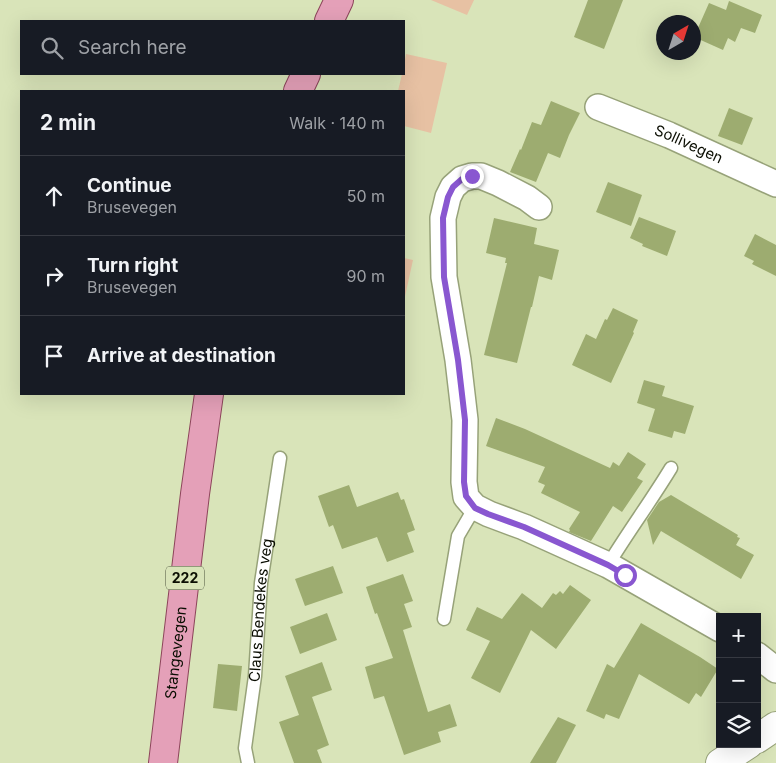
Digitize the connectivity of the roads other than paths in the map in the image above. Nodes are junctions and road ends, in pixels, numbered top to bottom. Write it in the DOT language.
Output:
graph roads {
  1 [pos="339,0"];
  2 [pos="329,20"];
  3 [pos="306,75"];
  4 [pos="298,90"];
  5 [pos="598,107"];
  6 [pos="776,184"];
  7 [pos="540,207"];
  8 [pos="209,395"];
  9 [pos="280,458"];
  10 [pos="671,468"];
  11 [pos="475,508"];
  12 [pos="608,565"];
  13 [pos="444,619"];
  14 [pos="716,627"];
  15 [pos="761,658"];
  16 [pos="776,670"];
  17 [pos="776,726"];
  18 [pos="761,735"];
  19 [pos="742,748"];
  20 [pos="163,763"];
  21 [pos="248,763"];
  22 [pos="720,763"];
  1 -- 2 [label="main road"];
  3 -- 4 [label="main road"];
  5 -- 6 [label="street, Sollivegen"];
  7 -- 11 [label="street"];
  8 -- 20 [label="main road, Stangevegen / 222"];
  9 -- 21 [label="lane, Claus Bendekes veg"];
  10 -- 12 [label="lane"];
  11 -- 12 [label="street"];
  11 -- 13 [label="lane"];
  12 -- 14 [label="street"];
  15 -- 16 [label="street"];
  17 -- 18 [label="street"];
  19 -- 22 [label="street"];
}
